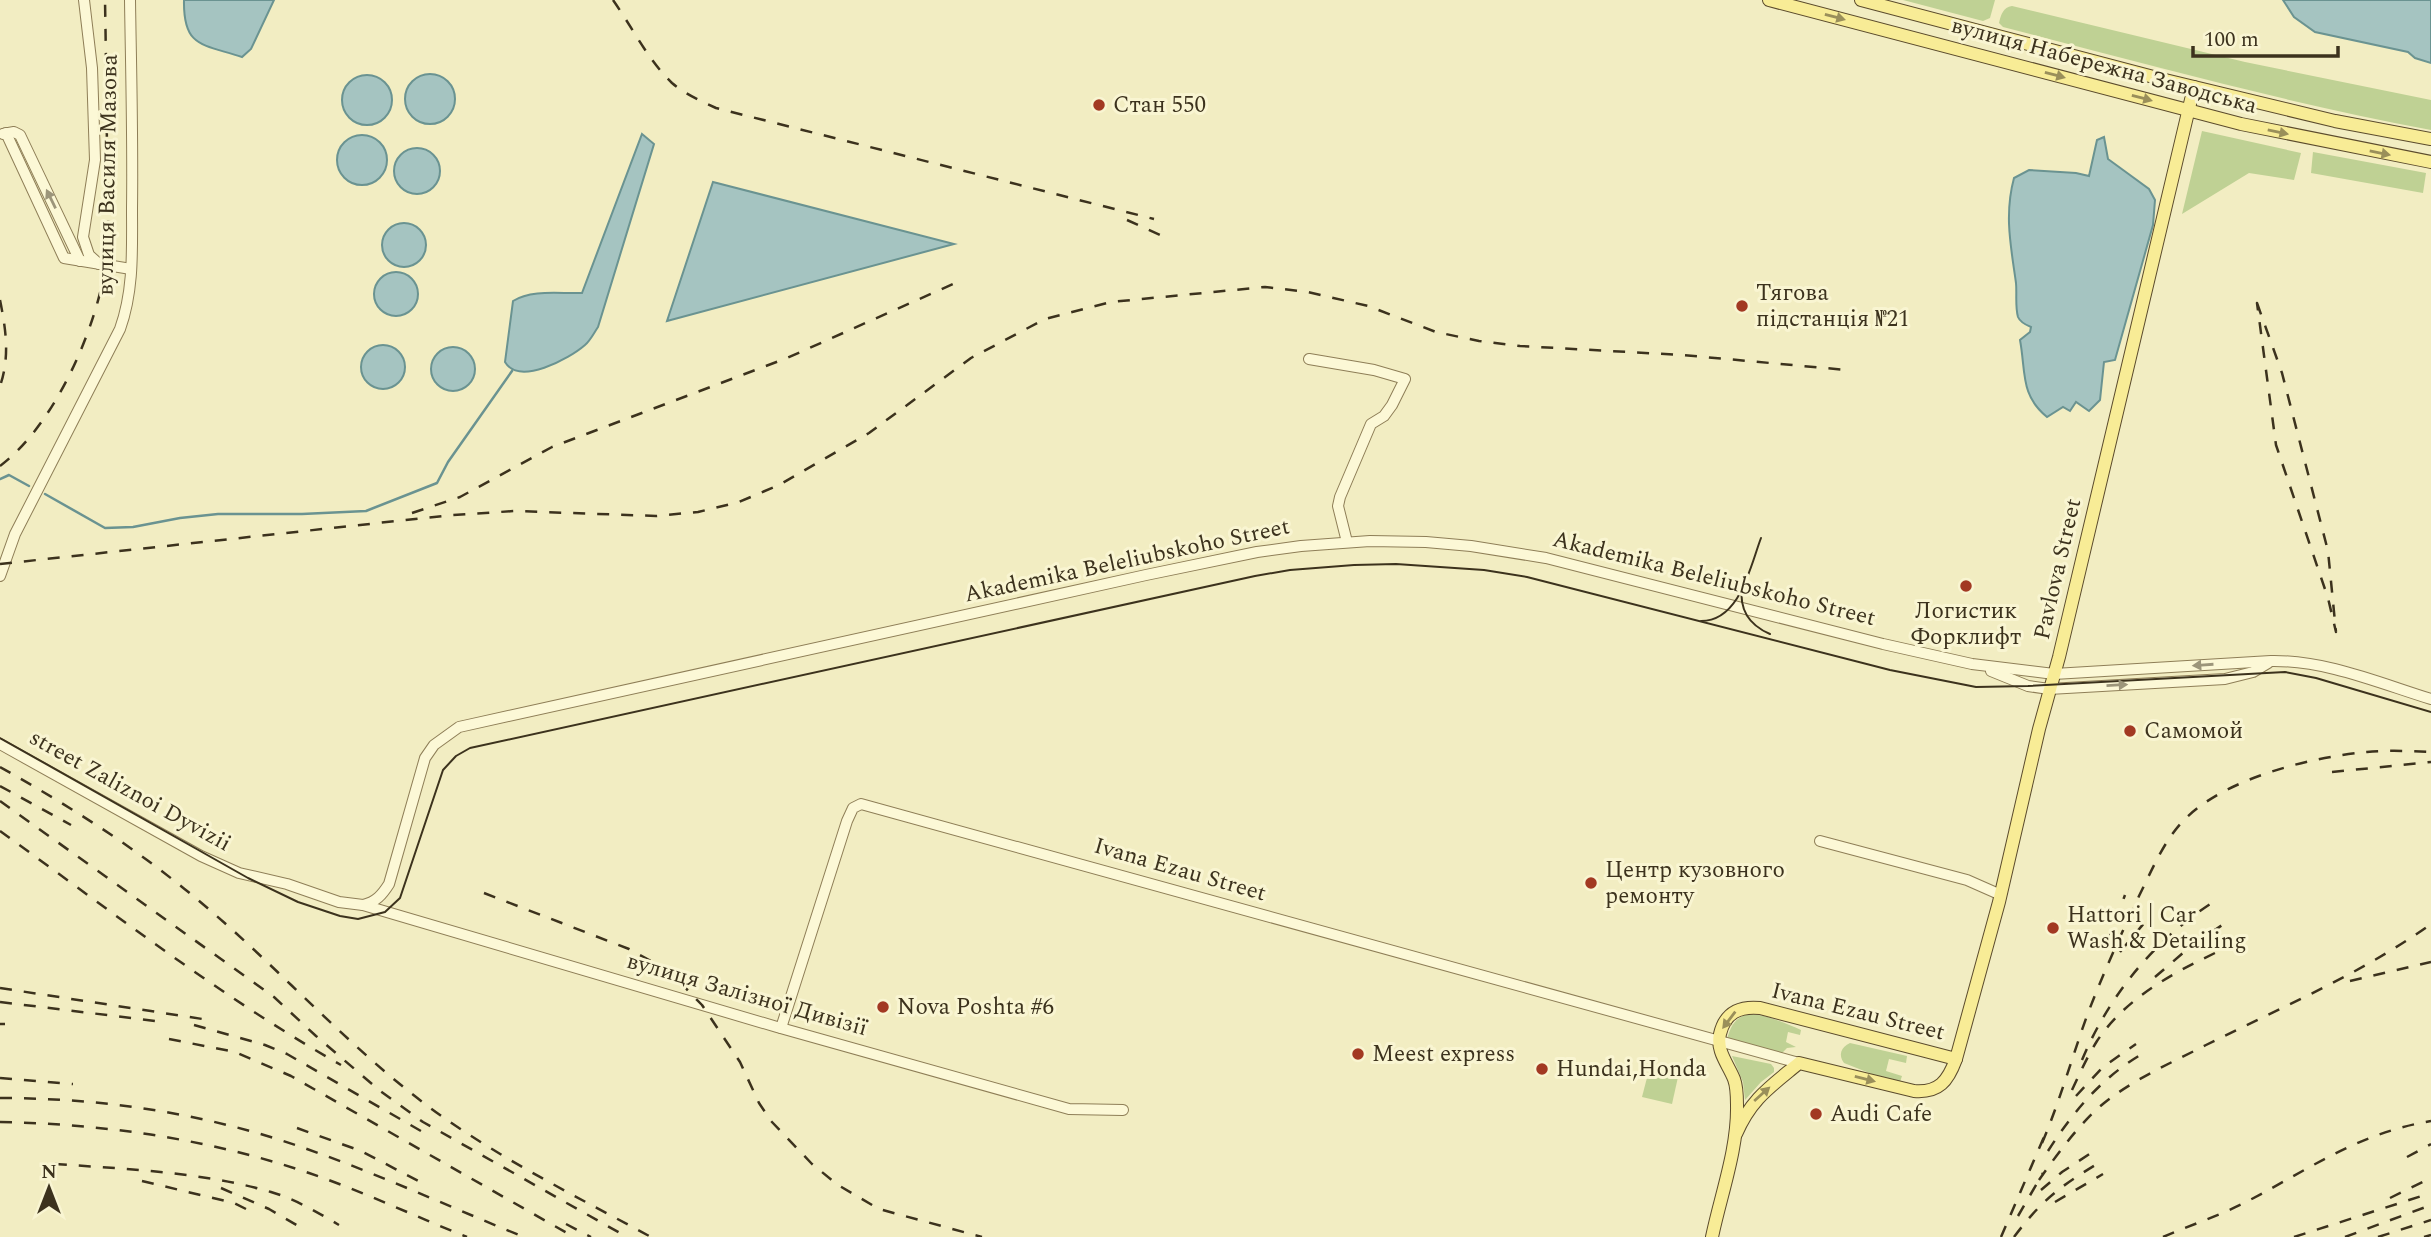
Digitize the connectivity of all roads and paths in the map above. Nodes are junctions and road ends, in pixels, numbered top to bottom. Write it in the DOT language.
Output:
graph roads {
  1 [pos="84,0"];
  2 [pos="130,0"];
  3 [pos="1769,0"];
  4 [pos="1861,0"];
  5 [pos="2194,87"];
  6 [pos="2188,111"];
  7 [pos="3,134"];
  8 [pos="2431,139"];
  9 [pos="2431,162"];
  10 [pos="99,264"];
  11 [pos="131,270"];
  12 [pos="1309,359"];
  13 [pos="15,534"];
  14 [pos="1347,542"];
  15 [pos="0,551"];
  16 [pos="0,576"];
  17 [pos="2271,661"];
  18 [pos="1972,664"];
  19 [pos="2054,674"];
  20 [pos="2049,689"];
  21 [pos="2431,699"];
  22 [pos="0,744"];
  23 [pos="1820,841"];
  24 [pos="2001,895"];
  25 [pos="363,905"];
  26 [pos="781,1028"];
  27 [pos="1719,1042"];
  28 [pos="1956,1059"];
  29 [pos="1798,1063"];
  30 [pos="1122,1110"];
  31 [pos="1735,1134"];
  32 [pos="1712,1237"];
  1 -- 10 [label="street"];
  2 -- 11 [label="street, вулиця Василя Мазова"];
  3 -- 6 [label="main road, вулиця Набережна Заводська, one-way"];
  4 -- 5 [label="main road, вулиця Набережна Заводська"];
  5 -- 6 [label="main road, Pavlova Street"];
  5 -- 8 [label="main road, вулиця Набережна Заводська"];
  6 -- 9 [label="main road, вулиця Набережна Заводська, one-way"];
  6 -- 19 [label="main road, Pavlova Street"];
  7 -- 10 [label="street"];
  10 -- 11 [label="street"];
  11 -- 13 [label="street, вулиця Василя Мазова"];
  12 -- 14 [label="street"];
  13 -- 15 [label="street, вулиця Василя Мазова"];
  13 -- 16 [label="street, вулиця Василя Мазова"];
  14 -- 18 [label="street, Akademika Beleliubskoho Street"];
  14 -- 25 [label="street, Akademika Beleliubskoho Street"];
  17 -- 19 [label="street, Akademika Beleliubskoho Street, one-way"];
  20 -- 17 [label="street, Akademika Beleliubskoho Street, one-way"];
  17 -- 21 [label="street, Akademika Beleliubskoho Street"];
  18 -- 19 [label="street, Akademika Beleliubskoho Street"];
  18 -- 20 [label="street, Akademika Beleliubskoho Street"];
  19 -- 20 [label="main road, Pavlova Street"];
  20 -- 24 [label="main road, Pavlova Street"];
  22 -- 25 [label="street, street Zaliznoi Dyvizii"];
  23 -- 24 [label="street"];
  24 -- 28 [label="main road, Pavlova Street"];
  25 -- 26 [label="street, вулиця Залізної Дивізії"];
  26 -- 27 [label="street, Ivana Ezau Street"];
  26 -- 30 [label="street, вулиця Залізної Дивізії"];
  28 -- 27 [label="main road, Ivana Ezau Street, one-way"];
  27 -- 29 [label="street, Ivana Ezau Street"];
  27 -- 31 [label="main road"];
  29 -- 28 [label="main road, Ivana Ezau Street, one-way"];
  31 -- 29 [label="main road, one-way"];
  31 -- 32 [label="main road"];
}
